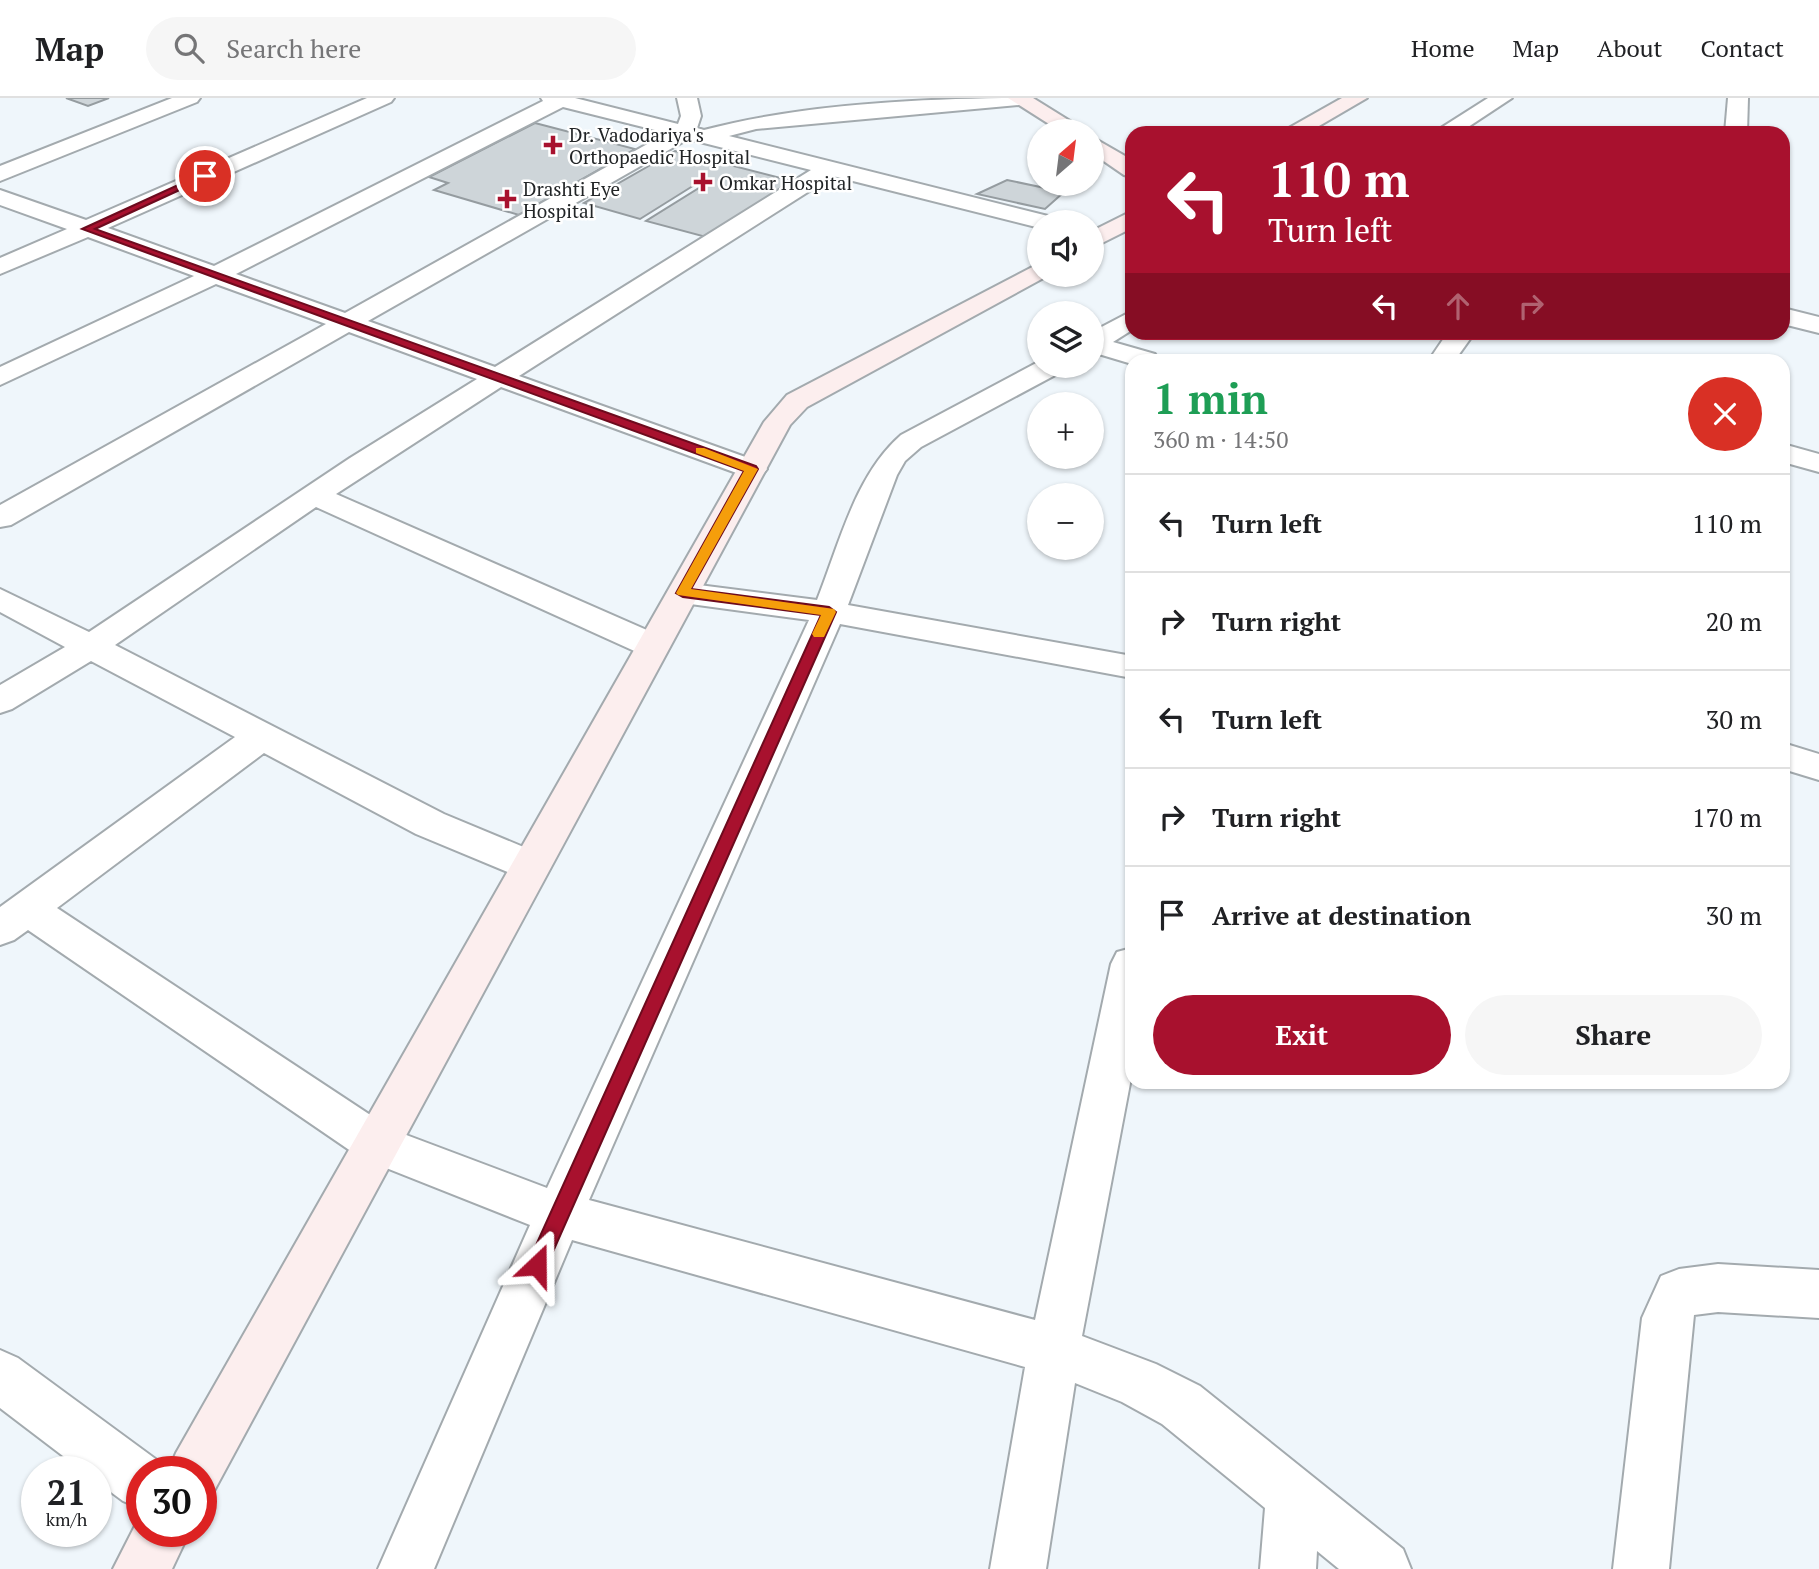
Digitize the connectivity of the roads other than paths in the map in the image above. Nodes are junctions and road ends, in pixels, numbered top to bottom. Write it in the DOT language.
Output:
graph roads {
  1 [pos="190,98"];
  2 [pos="384,98"];
  3 [pos="687,98"];
  4 [pos="1357,98"];
  5 [pos="1502,98"];
  6 [pos="1738,98"];
  7 [pos="556,99"];
  8 [pos="1019,99"];
  9 [pos="1054,119"];
  10 [pos="1305,126"];
  11 [pos="1464,126"];
  12 [pos="1736,126"];
  13 [pos="695,134"];
  14 [pos="1104,151"];
  15 [pos="1125,165"];
  16 [pos="830,168"];
  17 [pos="0,174"];
  18 [pos="0,197"];
  19 [pos="1027,218"];
  20 [pos="1125,222"];
  21 [pos="87,229"];
  22 [pos="1104,232"];
  23 [pos="0,267"];
  24 [pos="215,275"];
  25 [pos="1027,277"];
  26 [pos="1790,318"];
  27 [pos="344,322"];
  28 [pos="1125,323"];
  29 [pos="1819,325"];
  30 [pos="1104,336"];
  31 [pos="1104,348"];
  32 [pos="1126,354"];
  33 [pos="0,377"];
  34 [pos="499,377"];
  35 [pos="1029,378"];
  36 [pos="1790,455"];
  37 [pos="1819,463"];
  38 [pos="751,469"];
  39 [pos="314,495"];
  40 [pos="0,518"];
  41 [pos="683,593"];
  42 [pos="0,599"];
  43 [pos="829,612"];
  44 [pos="91,646"];
  45 [pos="653,646"];
  46 [pos="1125,666"];
  47 [pos="0,701"];
  48 [pos="262,736"];
  49 [pos="1790,758"];
  50 [pos="1819,767"];
  51 [pos="531,866"];
  52 [pos="13,919"];
  53 [pos="1125,999"];
  54 [pos="377,1144"];
  55 [pos="559,1214"];
  56 [pos="1819,1294"];
  57 [pos="1054,1350"];
  58 [pos="0,1376"];
  59 [pos="204,1456"];
  60 [pos="126,1470"];
  61 [pos="1293,1496"];
  62 [pos="153,1547"];
  63 [pos="141,1569"];
  64 [pos="406,1569"];
  65 [pos="1018,1569"];
  66 [pos="1288,1569"];
  67 [pos="1383,1569"];
  68 [pos="1641,1569"];
  1 -- 17 [label="street"];
  2 -- 21 [label="street"];
  3 -- 13 [label="street"];
  4 -- 10 [label="street"];
  5 -- 11 [label="street"];
  6 -- 12 [label="street"];
  7 -- 13 [label="street"];
  7 -- 24 [label="street"];
  8 -- 9 [label="street"];
  8 -- 13 [label="street"];
  13 -- 16 [label="street"];
  13 -- 27 [label="street"];
  14 -- 15 [label="street"];
  16 -- 19 [label="street"];
  16 -- 34 [label="street"];
  18 -- 21 [label="street"];
  20 -- 22 [label="street"];
  21 -- 23 [label="street"];
  21 -- 24 [label="street"];
  24 -- 27 [label="street"];
  24 -- 33 [label="street"];
  25 -- 38 [label="street"];
  26 -- 29 [label="street"];
  27 -- 34 [label="street"];
  27 -- 40 [label="street"];
  28 -- 30 [label="street"];
  31 -- 32 [label="street"];
  34 -- 38 [label="street"];
  34 -- 39 [label="street"];
  35 -- 43 [label="street"];
  36 -- 37 [label="street"];
  38 -- 41 [label="street"];
  39 -- 44 [label="street"];
  39 -- 45 [label="street"];
  41 -- 43 [label="street"];
  41 -- 45 [label="street"];
  42 -- 44 [label="street"];
  43 -- 46 [label="street"];
  43 -- 55 [label="street"];
  44 -- 47 [label="street"];
  44 -- 48 [label="street"];
  45 -- 51 [label="street"];
  48 -- 51 [label="street"];
  48 -- 52 [label="street"];
  49 -- 50 [label="street"];
  51 -- 54 [label="street"];
  52 -- 54 [label="street"];
  53 -- 57 [label="street"];
  54 -- 55 [label="street"];
  54 -- 59 [label="street"];
  55 -- 57 [label="street"];
  55 -- 64 [label="street"];
  56 -- 68 [label="street"];
  57 -- 61 [label="street"];
  57 -- 65 [label="street"];
  58 -- 60 [label="street"];
  61 -- 66 [label="street"];
  61 -- 67 [label="street"];
  62 -- 63 [label="street"];
}
